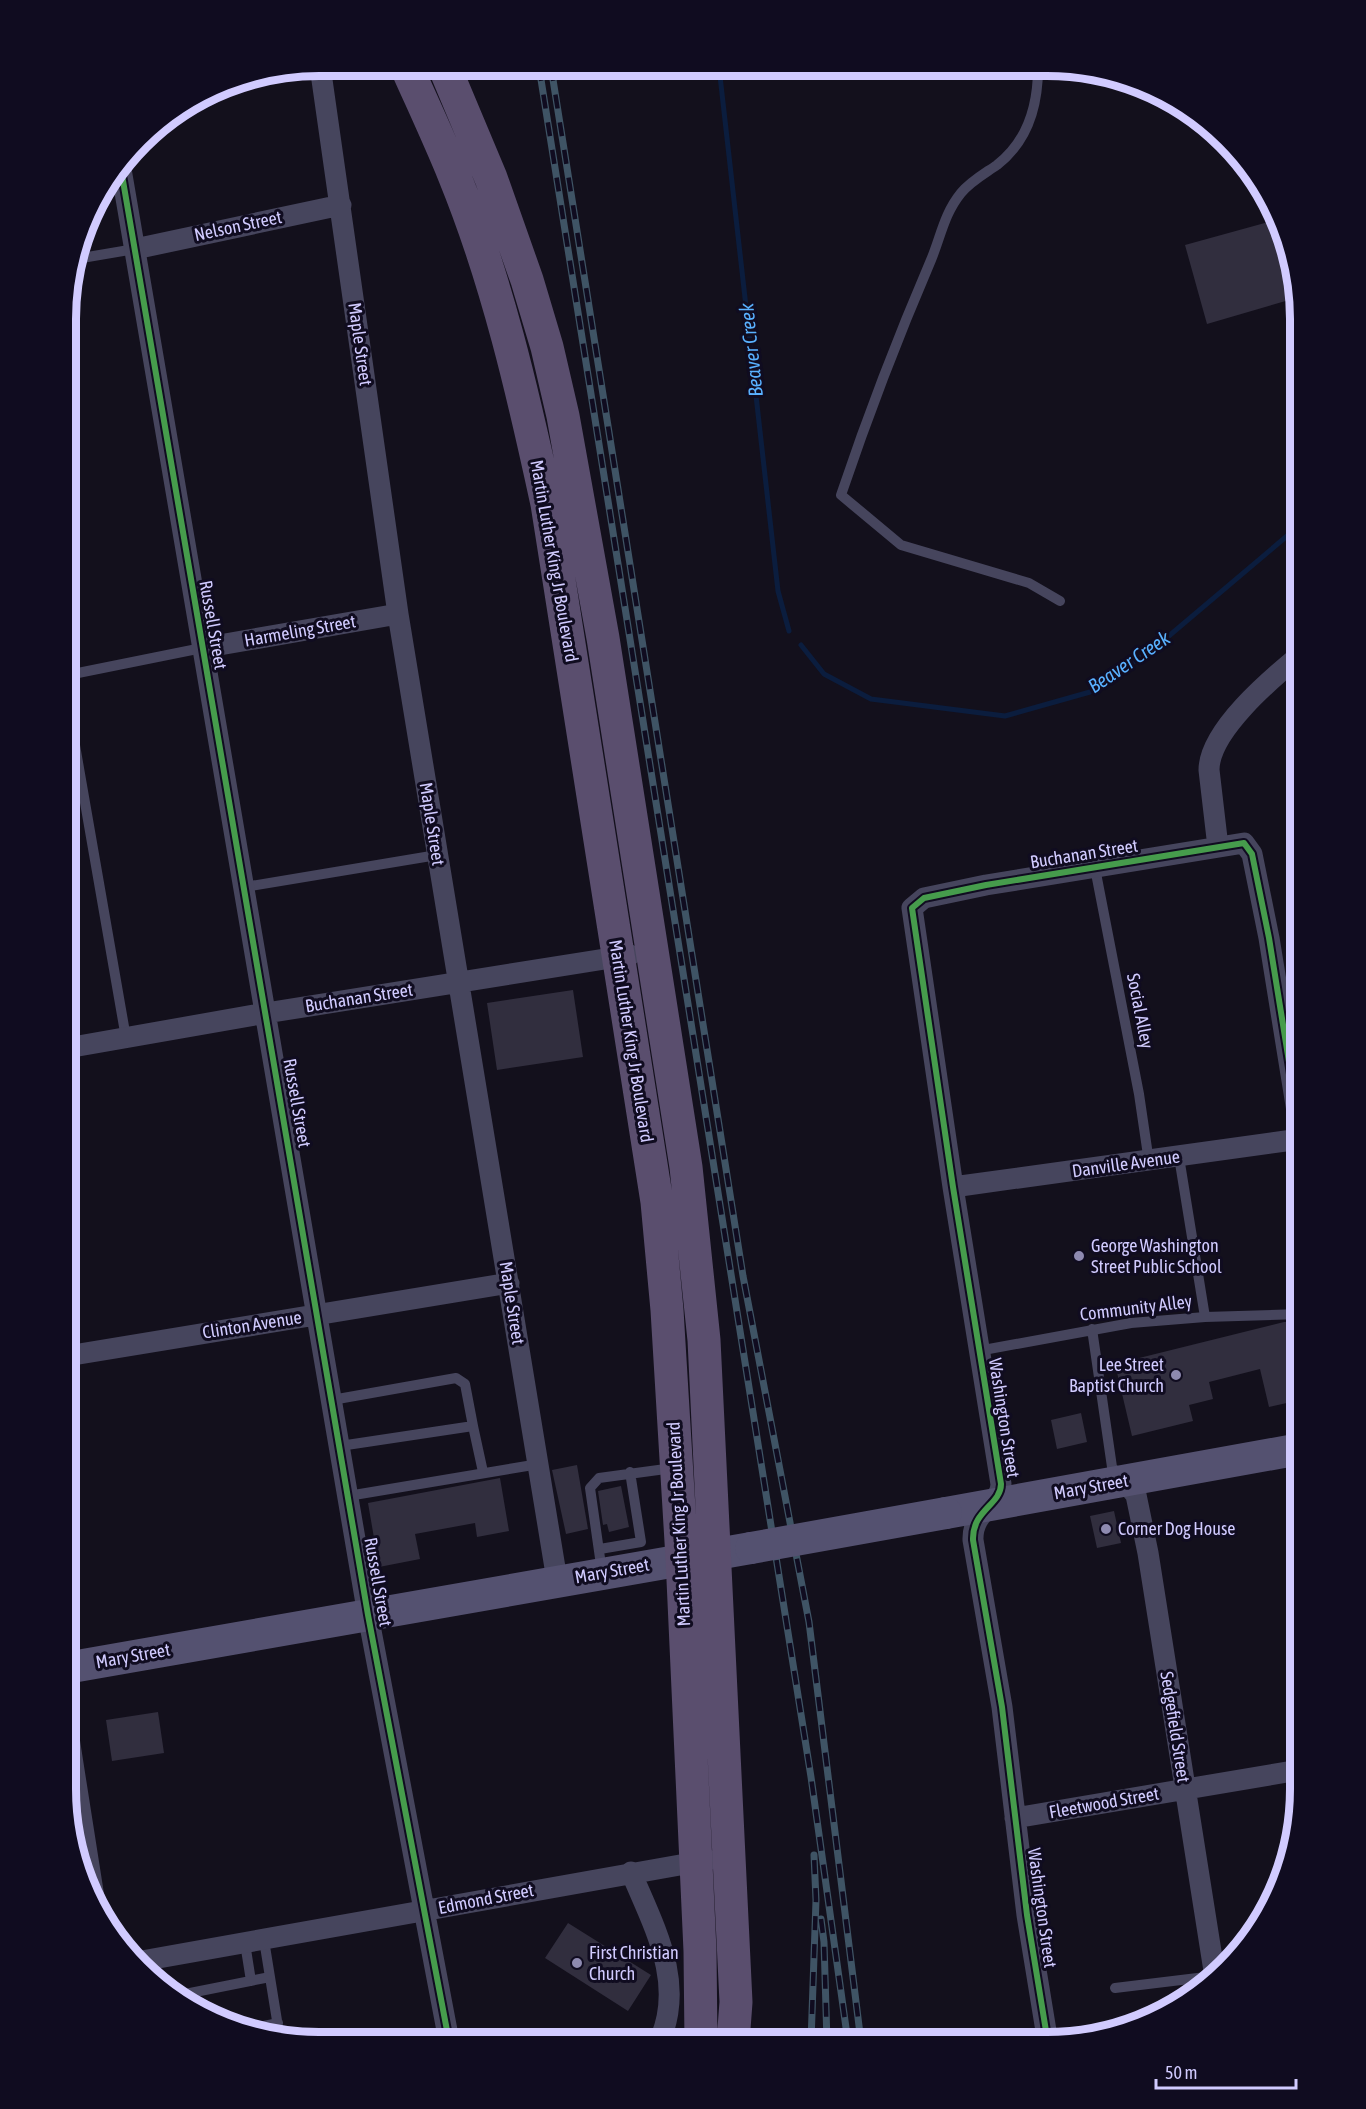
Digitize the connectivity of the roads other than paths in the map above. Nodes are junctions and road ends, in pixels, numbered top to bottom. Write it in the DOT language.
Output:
graph roads {
  1 [pos="322,76"];
  2 [pos="410,76"];
  3 [pos="448,76"];
  4 [pos="1038,76"];
  5 [pos="122,177"];
  6 [pos="341,205"];
  7 [pos="135,249"];
  8 [pos="85,258"];
  9 [pos="1060,601"];
  10 [pos="398,614"];
  11 [pos="202,648"];
  12 [pos="1290,664"];
  13 [pos="76,673"];
  14 [pos="76,751"];
  15 [pos="1218,847"];
  16 [pos="437,855"];
  17 [pos="1095,868"];
  18 [pos="245,887"];
  19 [pos="955,892"];
  20 [pos="652,954"];
  21 [pos="618,956"];
  22 [pos="457,983"];
  23 [pos="266,1013"];
  24 [pos="126,1038"];
  25 [pos="76,1046"];
  26 [pos="1290,1068"];
  27 [pos="1290,1140"];
  28 [pos="1179,1157"];
  29 [pos="1149,1162"];
  30 [pos="952,1188"];
  31 [pos="509,1283"];
  32 [pos="318,1315"];
  33 [pos="1290,1315"];
  34 [pos="1205,1317"];
  35 [pos="1092,1329"];
  36 [pos="978,1351"];
  37 [pos="76,1355"];
  38 [pos="332,1400"];
  39 [pos="473,1426"];
  40 [pos="340,1446"];
  41 [pos="1290,1451"];
  42 [pos="538,1464"];
  43 [pos="676,1468"];
  44 [pos="483,1472"];
  45 [pos="630,1472"];
  46 [pos="1124,1481"];
  47 [pos="348,1496"];
  48 [pos="988,1506"];
  49 [pos="715,1553"];
  50 [pos="682,1558"];
  51 [pos="601,1561"];
  52 [pos="558,1580"];
  53 [pos="368,1614"];
  54 [pos="76,1666"];
  55 [pos="1290,1771"];
  56 [pos="76,1783"];
  57 [pos="1185,1788"];
  58 [pos="1015,1818"];
  59 [pos="729,1856"];
  60 [pos="696,1862"];
  61 [pos="90,1869"];
  62 [pos="631,1872"];
  63 [pos="424,1911"];
  64 [pos="254,1941"];
  65 [pos="147,1960"];
  66 [pos="1213,1966"];
  67 [pos="270,1977"];
  68 [pos="1200,1978"];
  69 [pos="251,1981"];
  70 [pos="1115,1988"];
  71 [pos="187,1994"];
  72 [pos="278,2023"];
  73 [pos="264,2026"];
  74 [pos="279,2029"];
  75 [pos="447,2032"];
  76 [pos="662,2032"];
  77 [pos="700,2032"];
  78 [pos="734,2032"];
  79 [pos="1046,2032"];
  1 -- 6 [label="street, Maple Street"];
  2 -- 21 [label="main road, Martin Luther King Jr Boulevard"];
  3 -- 20 [label="main road, Martin Luther King Jr Boulevard"];
  4 -- 9 [label="lane"];
  5 -- 7 [label="street, Russell Street"];
  6 -- 7 [label="street, Nelson Street"];
  6 -- 10 [label="street, Maple Street"];
  7 -- 8 [label="lane"];
  7 -- 11 [label="street, Russell Street"];
  10 -- 11 [label="street, Harmeling Street"];
  10 -- 16 [label="street, Maple Street"];
  11 -- 13 [label="lane"];
  11 -- 18 [label="street, Russell Street"];
  12 -- 15 [label="street"];
  14 -- 24 [label="lane"];
  15 -- 17 [label="street, Buchanan Street"];
  15 -- 26 [label="street, Buchanan Street"];
  16 -- 18 [label="lane"];
  16 -- 22 [label="street, Maple Street"];
  17 -- 19 [label="street, Buchanan Street"];
  17 -- 29 [label="lane, Social Alley"];
  18 -- 23 [label="street, Russell Street"];
  19 -- 30 [label="street, Washington Street"];
  20 -- 21 [label="street, Buchanan Street"];
  20 -- 49 [label="main road, Martin Luther King Jr Boulevard"];
  21 -- 22 [label="street, Buchanan Street"];
  21 -- 43 [label="main road, Martin Luther King Jr Boulevard"];
  22 -- 23 [label="street, Buchanan Street"];
  22 -- 31 [label="street, Maple Street"];
  23 -- 24 [label="street, Buchanan Street"];
  23 -- 32 [label="street, Russell Street"];
  24 -- 25 [label="street, Buchanan Street"];
  27 -- 28 [label="street, Danville Avenue"];
  28 -- 29 [label="street, Danville Avenue"];
  28 -- 34 [label="lane"];
  29 -- 30 [label="street, Danville Avenue"];
  30 -- 36 [label="street, Washington Street"];
  31 -- 32 [label="street, Clinton Avenue"];
  31 -- 42 [label="street, Maple Street"];
  32 -- 37 [label="street, Clinton Avenue"];
  32 -- 38 [label="street, Russell Street"];
  33 -- 34 [label="lane, Community Alley"];
  34 -- 35 [label="lane, Community Alley"];
  35 -- 36 [label="lane, Community Alley"];
  35 -- 46 [label="lane"];
  36 -- 48 [label="street, Washington Street"];
  38 -- 39 [label="lane"];
  38 -- 40 [label="street, Russell Street"];
  39 -- 40 [label="lane"];
  39 -- 44 [label="lane"];
  40 -- 47 [label="street, Russell Street"];
  41 -- 46 [label="main road, Mary Street"];
  42 -- 44 [label="lane"];
  42 -- 52 [label="street, Maple Street"];
  43 -- 45 [label="lane"];
  43 -- 50 [label="main road, Martin Luther King Jr Boulevard"];
  44 -- 47 [label="lane"];
  45 -- 51 [label="lane"];
  45 -- 51 [label="lane"];
  46 -- 48 [label="main road, Mary Street"];
  46 -- 57 [label="street, Sedgefield Street"];
  47 -- 53 [label="street, Russell Street"];
  48 -- 49 [label="main road, Mary Street, bridge"];
  48 -- 58 [label="street, Washington Street"];
  49 -- 50 [label="main road, Mary Street"];
  49 -- 59 [label="main road, Martin Luther King Jr Boulevard"];
  50 -- 51 [label="main road, Mary Street"];
  50 -- 60 [label="main road, Martin Luther King Jr Boulevard"];
  51 -- 52 [label="main road, Mary Street"];
  52 -- 53 [label="main road, Mary Street"];
  53 -- 54 [label="main road, Mary Street"];
  53 -- 63 [label="street, Russell Street"];
  55 -- 57 [label="street, Fleetwood Street"];
  56 -- 61 [label="street"];
  57 -- 58 [label="street, Fleetwood Street"];
  57 -- 66 [label="street, Sedgefield Street"];
  58 -- 79 [label="street, Washington Street"];
  59 -- 60 [label="street, Edmond Street"];
  59 -- 78 [label="main road, Martin Luther King Jr Boulevard"];
  60 -- 62 [label="street, Edmond Street"];
  60 -- 77 [label="main road, Martin Luther King Jr Boulevard"];
  62 -- 63 [label="street, Edmond Street"];
  62 -- 76 [label="street"];
  63 -- 64 [label="street, Edmond Street"];
  63 -- 75 [label="street, Russell Street"];
  64 -- 65 [label="street, Edmond Street"];
  64 -- 67 [label="lane"];
  64 -- 69 [label="lane"];
  67 -- 69 [label="lane"];
  67 -- 72 [label="lane"];
  68 -- 70 [label="lane"];
  69 -- 71 [label="lane"];
  72 -- 73 [label="lane"];
  72 -- 74 [label="lane"];
}
